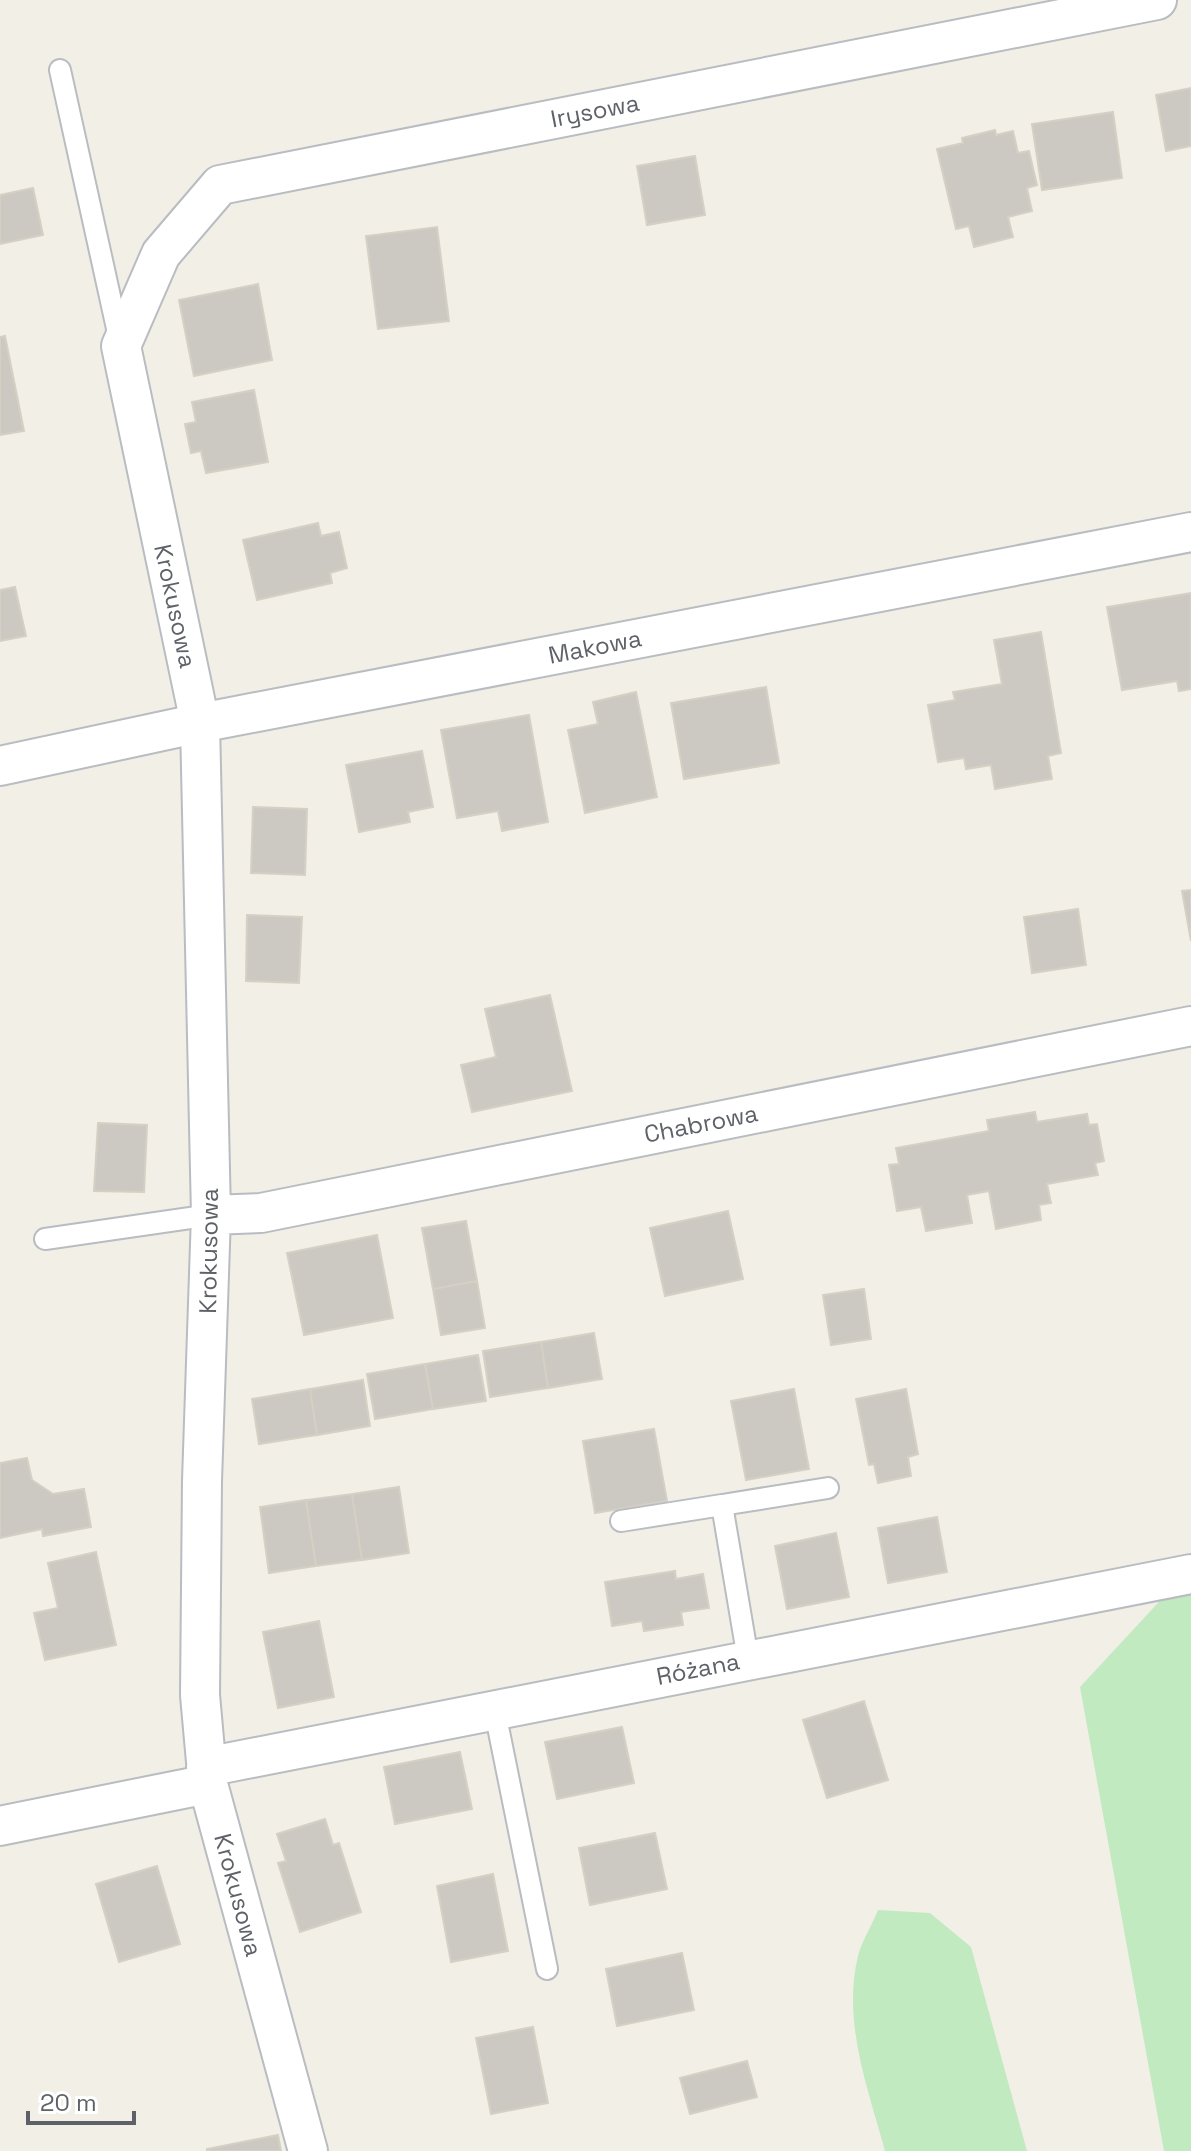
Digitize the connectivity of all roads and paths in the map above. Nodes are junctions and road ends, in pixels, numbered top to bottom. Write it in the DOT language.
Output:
graph roads {
  1 [pos="1157,0"];
  2 [pos="60,70"];
  3 [pos="121,346"];
  4 [pos="1191,532"];
  5 [pos="200,723"];
  6 [pos="0,766"];
  7 [pos="1191,1026"];
  8 [pos="211,1215"];
  9 [pos="45,1239"];
  10 [pos="828,1488"];
  11 [pos="722,1505"];
  12 [pos="621,1521"];
  13 [pos="1191,1574"];
  14 [pos="748,1659"];
  15 [pos="494,1707"];
  16 [pos="207,1775"];
  17 [pos="0,1826"];
  18 [pos="547,1969"];
  19 [pos="308,2151"];
  1 -- 3 [label="street, Irysowa"];
  2 -- 3 [label="lane"];
  3 -- 5 [label="street, Krokusowa"];
  4 -- 5 [label="street, Makowa"];
  5 -- 6 [label="street, Makowa"];
  5 -- 8 [label="street, Krokusowa"];
  7 -- 8 [label="street, Chabrowa"];
  8 -- 9 [label="lane"];
  8 -- 16 [label="street, Krokusowa"];
  10 -- 11 [label="lane"];
  11 -- 12 [label="lane"];
  11 -- 14 [label="lane"];
  13 -- 14 [label="street, Różana"];
  14 -- 15 [label="street, Różana"];
  15 -- 16 [label="street, Różana"];
  15 -- 18 [label="lane"];
  16 -- 17 [label="street, Różana"];
  16 -- 19 [label="street, Krokusowa"];
}
